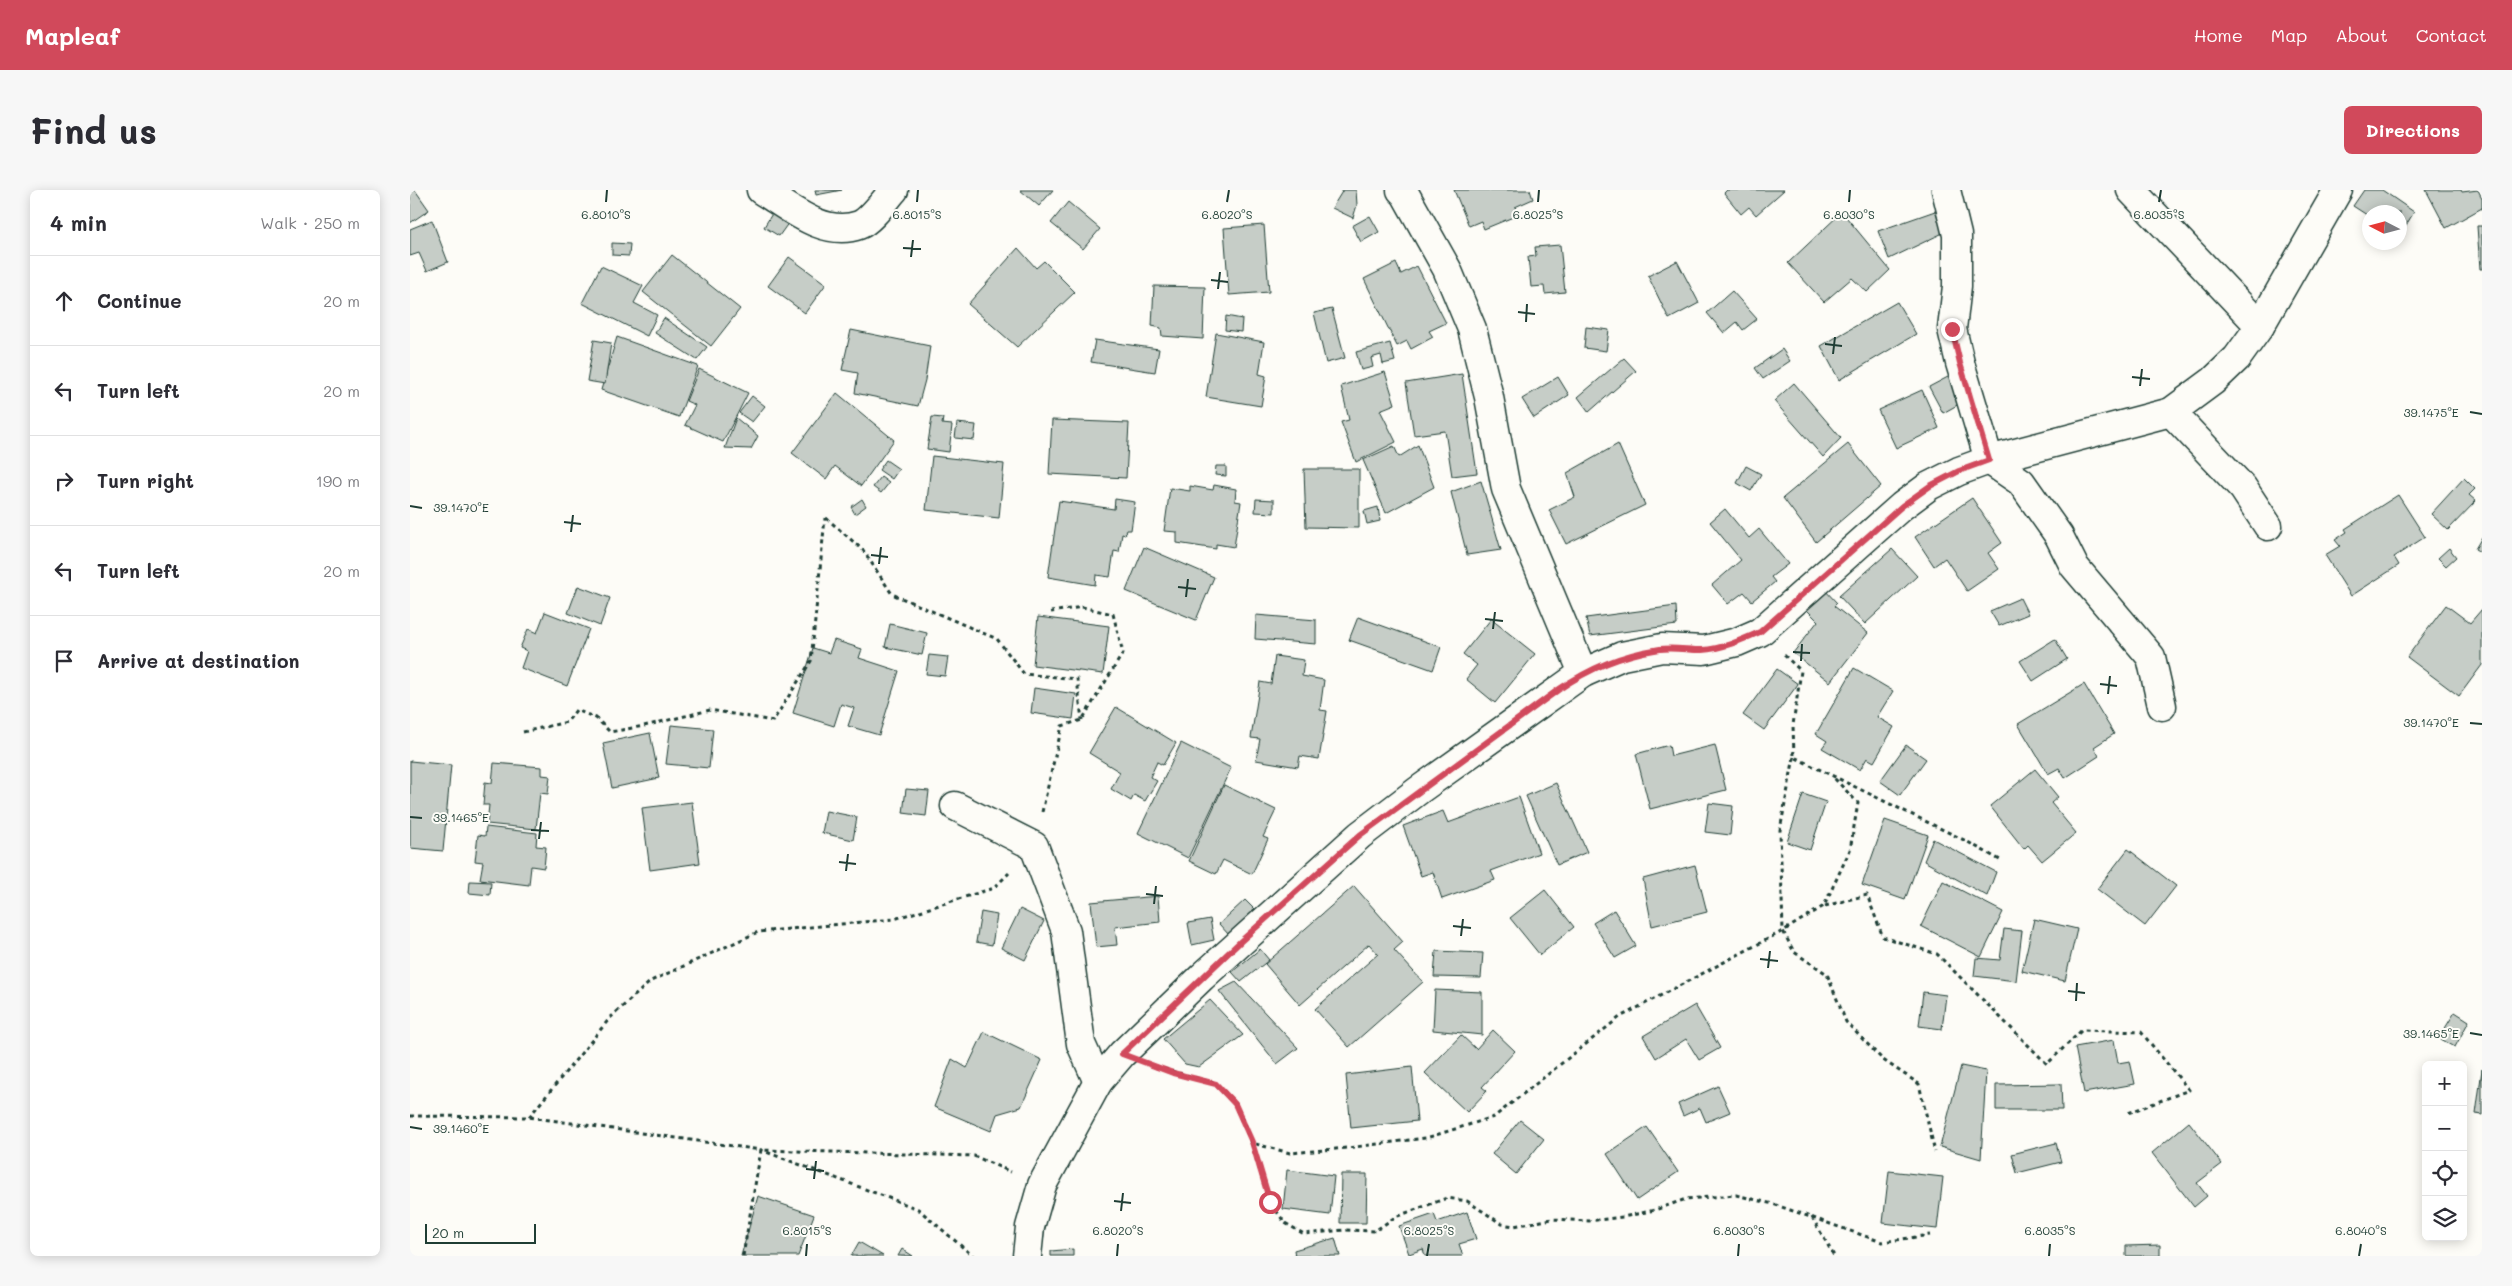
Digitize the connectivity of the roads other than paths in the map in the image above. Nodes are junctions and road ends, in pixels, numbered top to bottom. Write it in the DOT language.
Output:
graph roads {
  1 [pos="761,190"];
  2 [pos="894,190"];
  3 [pos="1401,190"];
  4 [pos="1946,190"];
  5 [pos="2131,190"];
  6 [pos="2338,190"];
  7 [pos="2260,326"];
  8 [pos="2171,412"];
  9 [pos="1989,460"];
  10 [pos="2268,526"];
  11 [pos="1583,673"];
  12 [pos="2162,706"];
  13 [pos="955,806"];
  14 [pos="1098,1082"];
  15 [pos="1027,1256"];
  1 -- 2 [label="street"];
  3 -- 11 [label="street"];
  4 -- 9 [label="street"];
  5 -- 7 [label="street"];
  6 -- 7 [label="street"];
  7 -- 8 [label="street"];
  8 -- 9 [label="street"];
  8 -- 10 [label="street"];
  9 -- 11 [label="street"];
  9 -- 12 [label="street"];
  11 -- 14 [label="street"];
  13 -- 14 [label="street"];
  14 -- 15 [label="street"];
}
